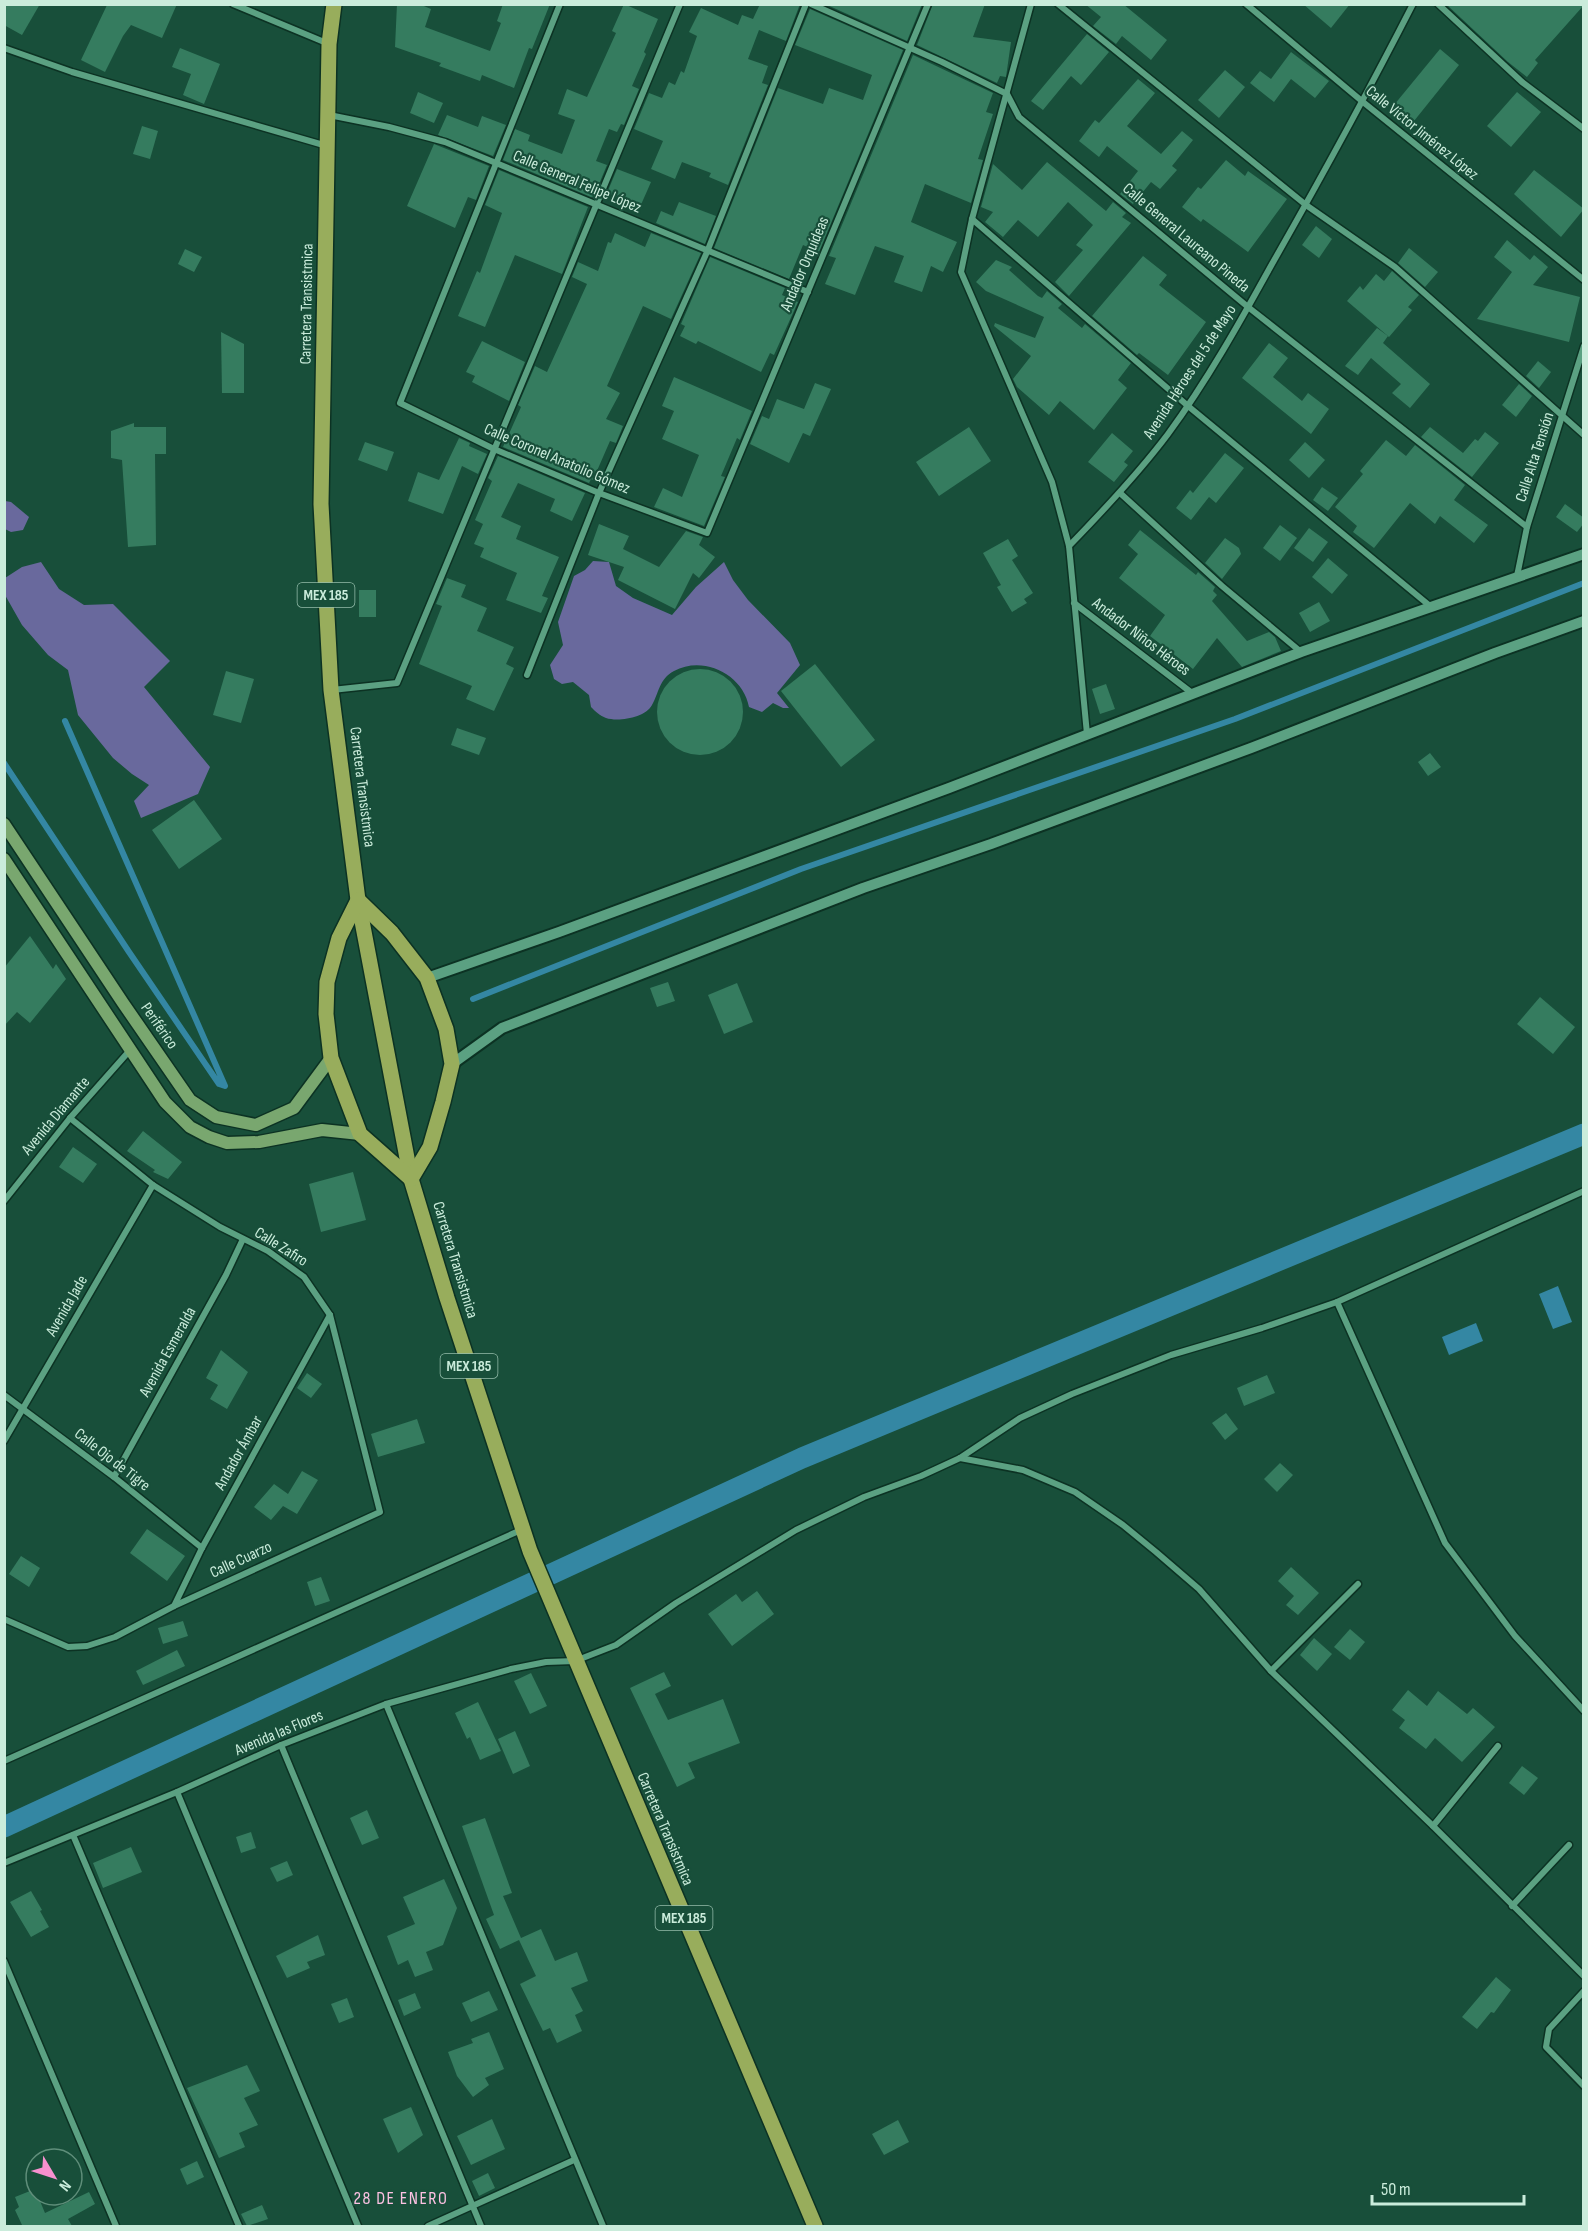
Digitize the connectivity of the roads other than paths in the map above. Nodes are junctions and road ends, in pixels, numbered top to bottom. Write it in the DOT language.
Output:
graph roads {
  1 [pos="233,4"];
  2 [pos="334,4"];
  3 [pos="560,4"];
  4 [pos="680,4"];
  5 [pos="809,4"];
  6 [pos="928,4"];
  7 [pos="1031,4"];
  8 [pos="1058,4"];
  9 [pos="1246,4"];
  10 [pos="1413,4"];
  11 [pos="1438,4"];
  12 [pos="251,8"];
  13 [pos="329,44"];
  14 [pos="4,48"];
  15 [pos="910,49"];
  16 [pos="1007,94"];
  17 [pos="1363,102"];
  18 [pos="329,115"];
  19 [pos="1584,129"];
  20 [pos="328,146"];
  21 [pos="496,163"];
  22 [pos="1306,205"];
  23 [pos="597,206"];
  24 [pos="972,219"];
  25 [pos="707,252"];
  26 [pos="1584,279"];
  27 [pos="808,292"];
  28 [pos="1248,307"];
  29 [pos="1584,346"];
  30 [pos="1188,406"];
  31 [pos="1563,416"];
  32 [pos="1584,435"];
  33 [pos="494,449"];
  34 [pos="599,493"];
  35 [pos="1120,493"];
  36 [pos="1527,527"];
  37 [pos="707,533"];
  38 [pos="1069,546"];
  39 [pos="1584,554"];
  40 [pos="1517,576"];
  41 [pos="1074,603"];
  42 [pos="1430,606"];
  43 [pos="1584,621"];
  44 [pos="1301,652"];
  45 [pos="527,675"];
  46 [pos="331,690"];
  47 [pos="1192,693"];
  48 [pos="1087,734"];
  49 [pos="4,824"];
  50 [pos="4,859"];
  51 [pos="358,900"];
  52 [pos="427,978"];
  53 [pos="131,1049"];
  54 [pos="331,1058"];
  55 [pos="452,1064"];
  56 [pos="70,1118"];
  57 [pos="216,1118"];
  58 [pos="360,1134"];
  59 [pos="209,1137"];
  60 [pos="411,1179"];
  61 [pos="153,1185"];
  62 [pos="1584,1191"];
  63 [pos="4,1201"];
  64 [pos="243,1239"];
  65 [pos="1336,1302"];
  66 [pos="330,1315"];
  67 [pos="4,1395"];
  68 [pos="22,1409"];
  69 [pos="4,1441"];
  70 [pos="960,1458"];
  71 [pos="114,1477"];
  72 [pos="380,1512"];
  73 [pos="521,1530"];
  74 [pos="202,1548"];
  75 [pos="1358,1584"];
  76 [pos="174,1606"];
  77 [pos="4,1619"];
  78 [pos="575,1661"];
  79 [pos="1271,1671"];
  80 [pos="386,1704"];
  81 [pos="1584,1711"];
  82 [pos="281,1745"];
  83 [pos="1498,1746"];
  84 [pos="4,1761"];
  85 [pos="177,1792"];
  86 [pos="1433,1826"];
  87 [pos="73,1834"];
  88 [pos="1569,1845"];
  89 [pos="4,1863"];
  90 [pos="1512,1906"];
  91 [pos="4,1961"];
  92 [pos="1584,1976"];
  93 [pos="1584,1990"];
  94 [pos="1584,2086"];
  95 [pos="574,2160"];
  96 [pos="473,2207"];
  97 [pos="116,2226"];
  98 [pos="239,2226"];
  99 [pos="358,2226"];
  100 [pos="428,2226"];
  101 [pos="481,2226"];
  102 [pos="603,2226"];
  103 [pos="815,2226"];
  1 -- 12 [label="street"];
  2 -- 13 [label="main road, Carretera Transistmica / MEX 185"];
  3 -- 21 [label="street"];
  4 -- 23 [label="street"];
  5 -- 15 [label="street"];
  5 -- 25 [label="street"];
  6 -- 15 [label="street, Andador Orquídeas"];
  7 -- 16 [label="street"];
  8 -- 22 [label="street"];
  9 -- 17 [label="street, Calle Víctor Jiménez López"];
  10 -- 17 [label="street, Avenida Héroes del 5 de Mayo"];
  11 -- 19 [label="street"];
  12 -- 13 [label="street"];
  13 -- 18 [label="main road, Carretera Transistmica / MEX 185"];
  14 -- 20 [label="street"];
  15 -- 16 [label="street"];
  15 -- 27 [label="street, Andador Orquídeas"];
  16 -- 24 [label="street"];
  16 -- 28 [label="street, Calle General Laureano Pineda"];
  17 -- 22 [label="street, Avenida Héroes del 5 de Mayo"];
  17 -- 26 [label="street, Calle Víctor Jiménez López"];
  18 -- 20 [label="main road, Carretera Transistmica / MEX 185"];
  18 -- 21 [label="street, Calle General Felipe López"];
  20 -- 46 [label="main road, Carretera Transistmica / MEX 185"];
  21 -- 23 [label="street, Calle General Felipe López"];
  21 -- 33 [label="street, Calle Coronel Anatolio Gómez"];
  22 -- 28 [label="street, Avenida Héroes del 5 de Mayo"];
  22 -- 31 [label="street"];
  23 -- 25 [label="street, Calle General Felipe López"];
  23 -- 33 [label="street"];
  24 -- 30 [label="street"];
  24 -- 38 [label="street"];
  25 -- 27 [label="street, Calle General Felipe López"];
  25 -- 34 [label="street"];
  27 -- 37 [label="street, Andador Orquídeas"];
  28 -- 30 [label="street, Avenida Héroes del 5 de Mayo"];
  28 -- 36 [label="street, Calle General Laureano Pineda"];
  29 -- 31 [label="street, Calle Alta Tensión"];
  30 -- 35 [label="street, Avenida Héroes del 5 de Mayo"];
  30 -- 42 [label="street"];
  31 -- 32 [label="street"];
  31 -- 36 [label="street, Calle Alta Tensión"];
  33 -- 34 [label="street, Calle Coronel Anatolio Gómez"];
  33 -- 46 [label="street"];
  34 -- 37 [label="street, Calle Coronel Anatolio Gómez"];
  34 -- 45 [label="street"];
  35 -- 38 [label="street, Avenida Héroes del 5 de Mayo"];
  35 -- 44 [label="street"];
  36 -- 40 [label="street, Calle Alta Tensión"];
  38 -- 41 [label="street"];
  39 -- 40 [label="street"];
  40 -- 42 [label="street"];
  41 -- 47 [label="street, Andador Niños Héroes"];
  41 -- 48 [label="street"];
  42 -- 44 [label="street"];
  43 -- 55 [label="street"];
  44 -- 47 [label="street"];
  46 -- 51 [label="main road, Carretera Transistmica / MEX 185"];
  47 -- 48 [label="street"];
  48 -- 52 [label="street"];
  49 -- 57 [label="main road, Periférico"];
  50 -- 53 [label="main road"];
  51 -- 52 [label="main road"];
  51 -- 54 [label="main road"];
  51 -- 60 [label="main road, Carretera Transistmica / MEX 185"];
  52 -- 55 [label="main road"];
  53 -- 56 [label="street, Avenida Diamante"];
  53 -- 59 [label="main road"];
  54 -- 57 [label="main road, Periférico"];
  54 -- 58 [label="main road"];
  55 -- 60 [label="main road"];
  56 -- 61 [label="street, Calle Zafiro"];
  56 -- 63 [label="street, Avenida Diamante"];
  57 -- 59 [label="main road"];
  58 -- 59 [label="main road"];
  58 -- 60 [label="main road"];
  60 -- 73 [label="main road, Carretera Transistmica / MEX 185"];
  61 -- 64 [label="street, Calle Zafiro"];
  61 -- 68 [label="street, Avenida Jade"];
  62 -- 65 [label="street, Avenida las Flores"];
  64 -- 66 [label="street, Calle Zafiro"];
  64 -- 71 [label="street, Avenida Esmeralda"];
  65 -- 70 [label="street, Avenida las Flores"];
  65 -- 81 [label="street"];
  66 -- 72 [label="street, Calle Zafiro"];
  66 -- 74 [label="street, Andador Ámbar"];
  67 -- 68 [label="street, Calle Ojo de Tigre"];
  68 -- 69 [label="street, Avenida Jade"];
  68 -- 71 [label="street, Calle Ojo de Tigre"];
  70 -- 78 [label="street, Avenida las Flores"];
  70 -- 79 [label="street"];
  71 -- 74 [label="street, Calle Ojo de Tigre"];
  72 -- 76 [label="street, Calle Cuarzo"];
  73 -- 78 [label="main road, Carretera Transistmica / MEX 185"];
  73 -- 84 [label="street"];
  74 -- 76 [label="street, Andador Ámbar"];
  75 -- 79 [label="street"];
  76 -- 77 [label="street, Calle Cuarzo"];
  78 -- 80 [label="street, Avenida las Flores"];
  78 -- 103 [label="main road, Carretera Transistmica / MEX 185"];
  79 -- 86 [label="street"];
  80 -- 82 [label="street, Avenida las Flores"];
  80 -- 95 [label="street"];
  82 -- 85 [label="street, Avenida las Flores"];
  82 -- 96 [label="street"];
  83 -- 86 [label="street"];
  85 -- 87 [label="street, Avenida las Flores"];
  85 -- 99 [label="street"];
  86 -- 90 [label="street"];
  87 -- 89 [label="street, Avenida las Flores"];
  87 -- 98 [label="street"];
  88 -- 90 [label="street"];
  90 -- 92 [label="street"];
  91 -- 97 [label="street"];
  93 -- 94 [label="street"];
  95 -- 96 [label="street"];
  95 -- 102 [label="street"];
  96 -- 100 [label="street"];
  96 -- 101 [label="street"];
}
